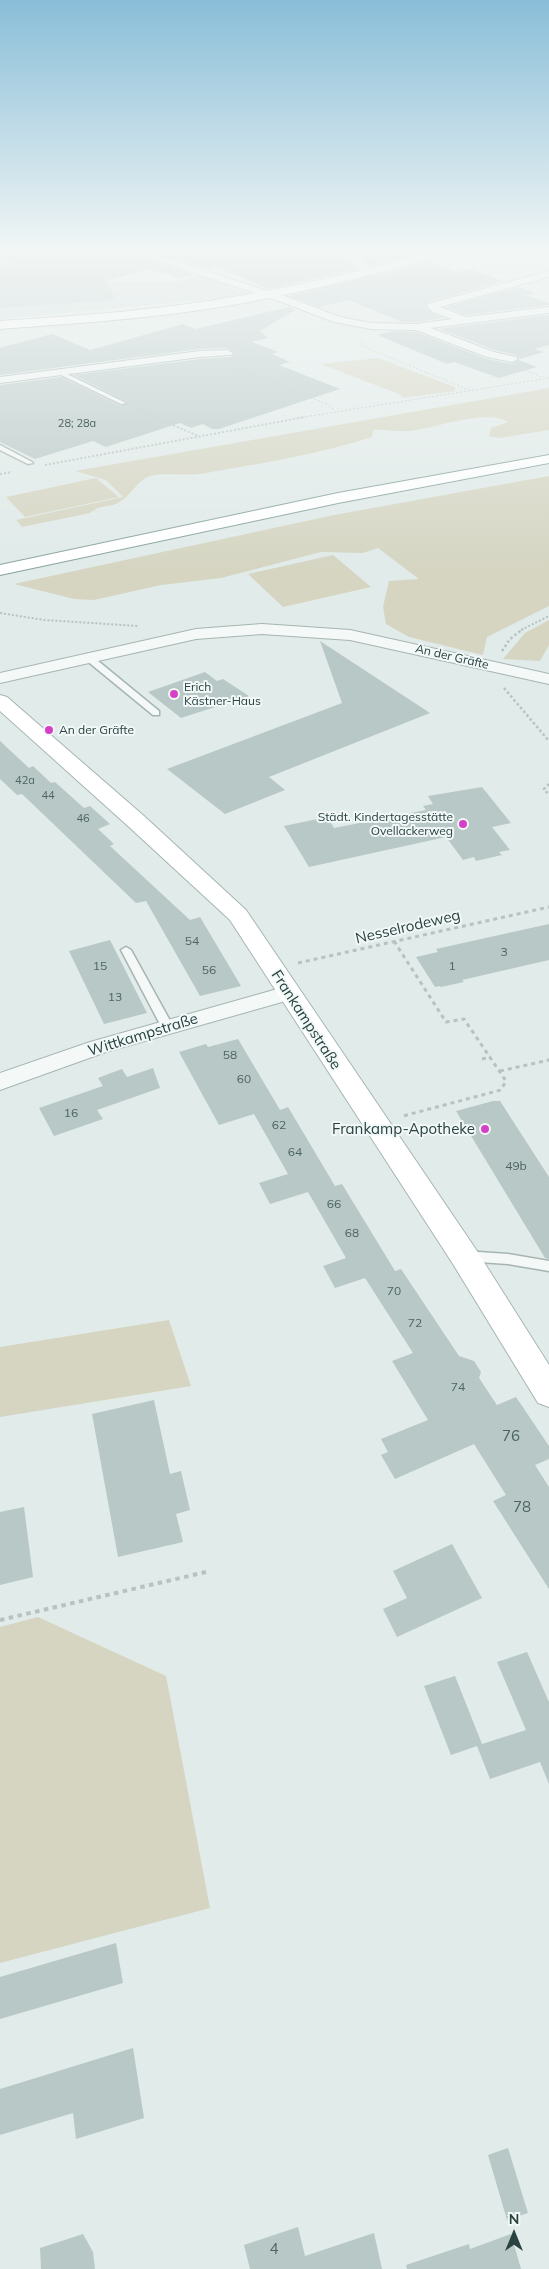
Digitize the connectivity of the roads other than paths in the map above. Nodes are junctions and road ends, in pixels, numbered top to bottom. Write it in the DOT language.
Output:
graph roads {
  1 [pos="170,358"];
  2 [pos="506,358"];
  3 [pos="512,359"];
  4 [pos="59,372"];
  5 [pos="0,380"];
  6 [pos="123,403"];
  7 [pos="0,447"];
  8 [pos="549,459"];
  9 [pos="30,463"];
  10 [pos="0,570"];
  11 [pos="89,658"];
  12 [pos="0,678"];
  13 [pos="549,679"];
  14 [pos="0,701"];
  15 [pos="156,713"];
  16 [pos="126,950"];
  17 [pos="288,993"];
  18 [pos="168,1028"];
  19 [pos="0,1082"];
  20 [pos="464,1256"];
  21 [pos="549,1266"];
  22 [pos="549,1392"];
  1 -- 4 [label="street"];
  2 -- 3 [label="street"];
  4 -- 5 [label="street"];
  4 -- 6 [label="lane"];
  7 -- 9 [label="lane"];
  8 -- 10 [label="main road"];
  11 -- 12 [label="street, An der Gräfte"];
  11 -- 13 [label="street, An der Gräfte"];
  11 -- 15 [label="lane"];
  14 -- 17 [label="main road, Frankampstraße"];
  16 -- 18 [label="lane"];
  17 -- 18 [label="street, Wittkampstraße"];
  17 -- 20 [label="main road, Frankampstraße"];
  18 -- 19 [label="street, Wittkampstraße"];
  20 -- 21 [label="lane"];
  20 -- 22 [label="main road, Frankampstraße"];
}
